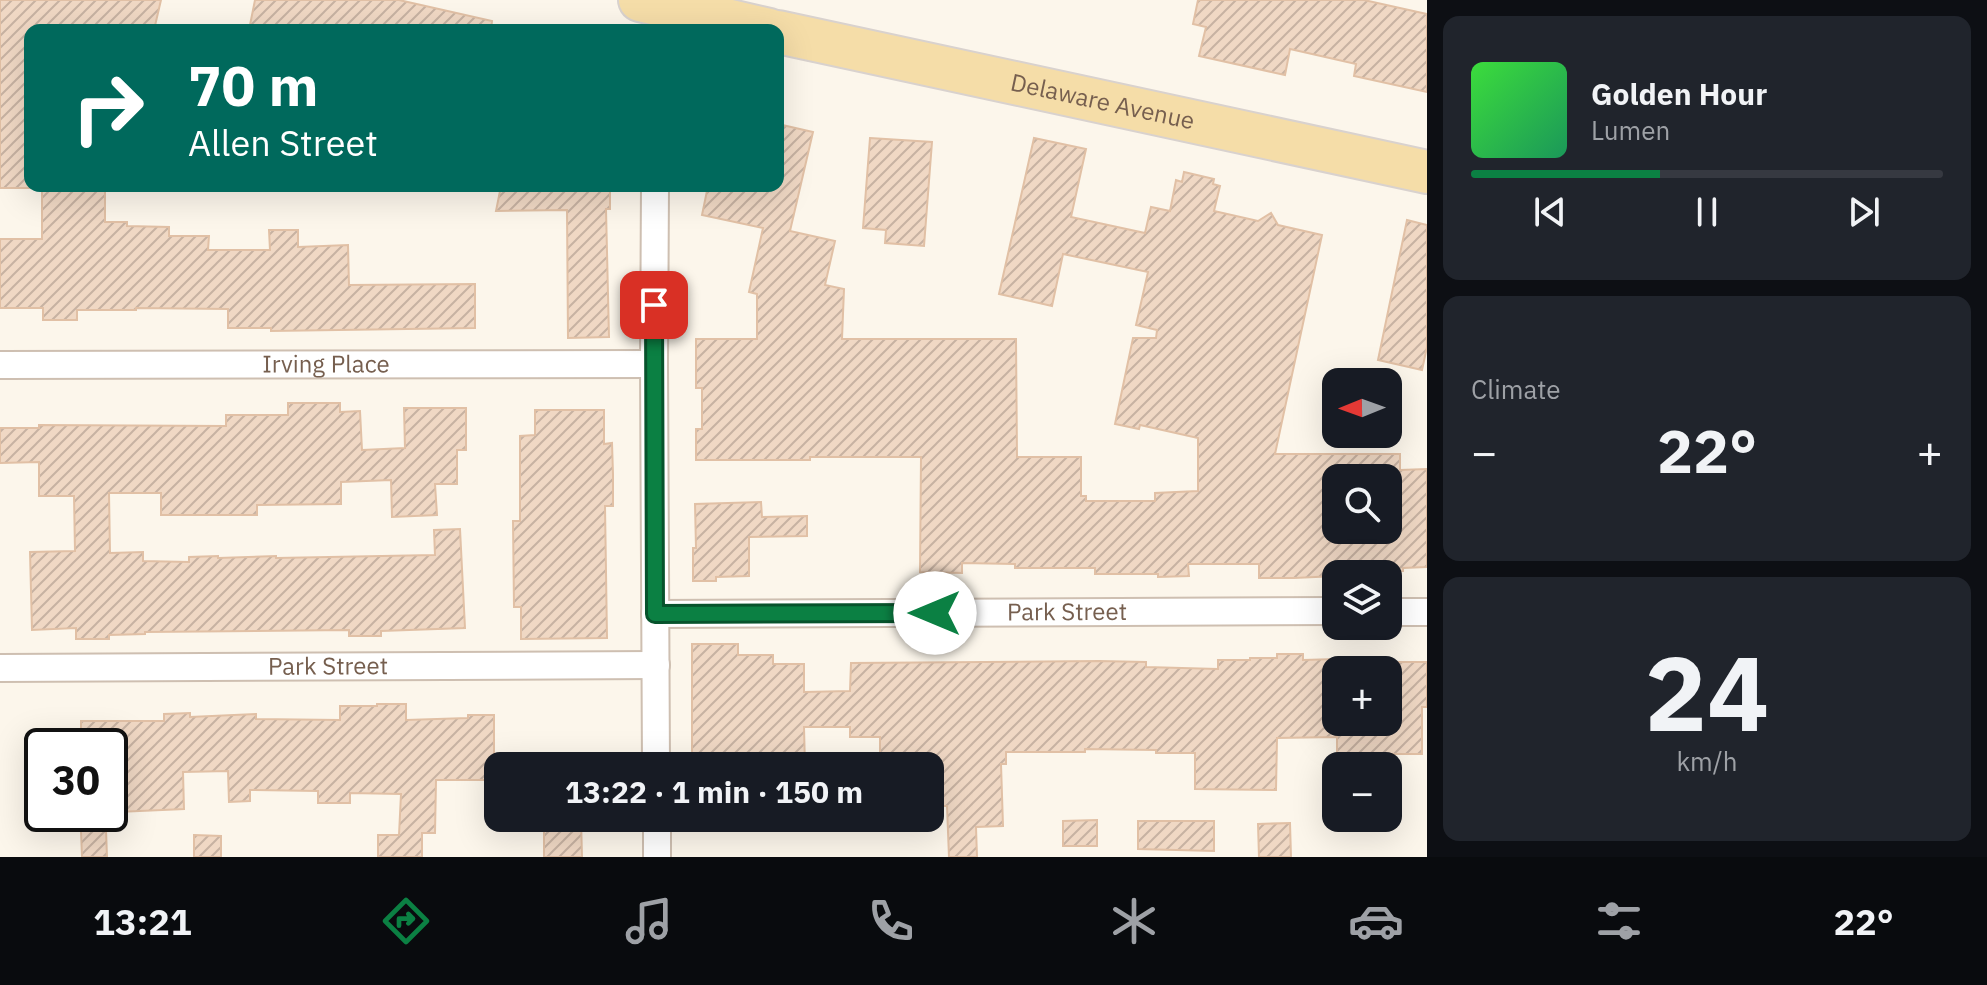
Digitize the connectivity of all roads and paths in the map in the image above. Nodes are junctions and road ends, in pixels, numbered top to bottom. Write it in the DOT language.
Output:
graph roads {
  1 [pos="652,8"];
  2 [pos="737,24"];
  3 [pos="784,33"];
  4 [pos="1427,172"];
  5 [pos="655,192"];
  6 [pos="654,364"];
  7 [pos="0,365"];
  8 [pos="1322,611"];
  9 [pos="1402,612"];
  10 [pos="1427,612"];
  11 [pos="655,614"];
  12 [pos="656,665"];
  13 [pos="0,668"];
  14 [pos="656,752"];
  15 [pos="657,832"];
  16 [pos="657,857"];
  1 -- 2 [label="main road"];
  3 -- 4 [label="main road, Delaware Avenue"];
  5 -- 6 [label="street"];
  6 -- 7 [label="street, Irving Place"];
  6 -- 11 [label="street"];
  8 -- 11 [label="street, Park Street"];
  9 -- 10 [label="street"];
  11 -- 12 [label="street"];
  12 -- 13 [label="street, Park Street"];
  12 -- 14 [label="street"];
  15 -- 16 [label="street"];
}
